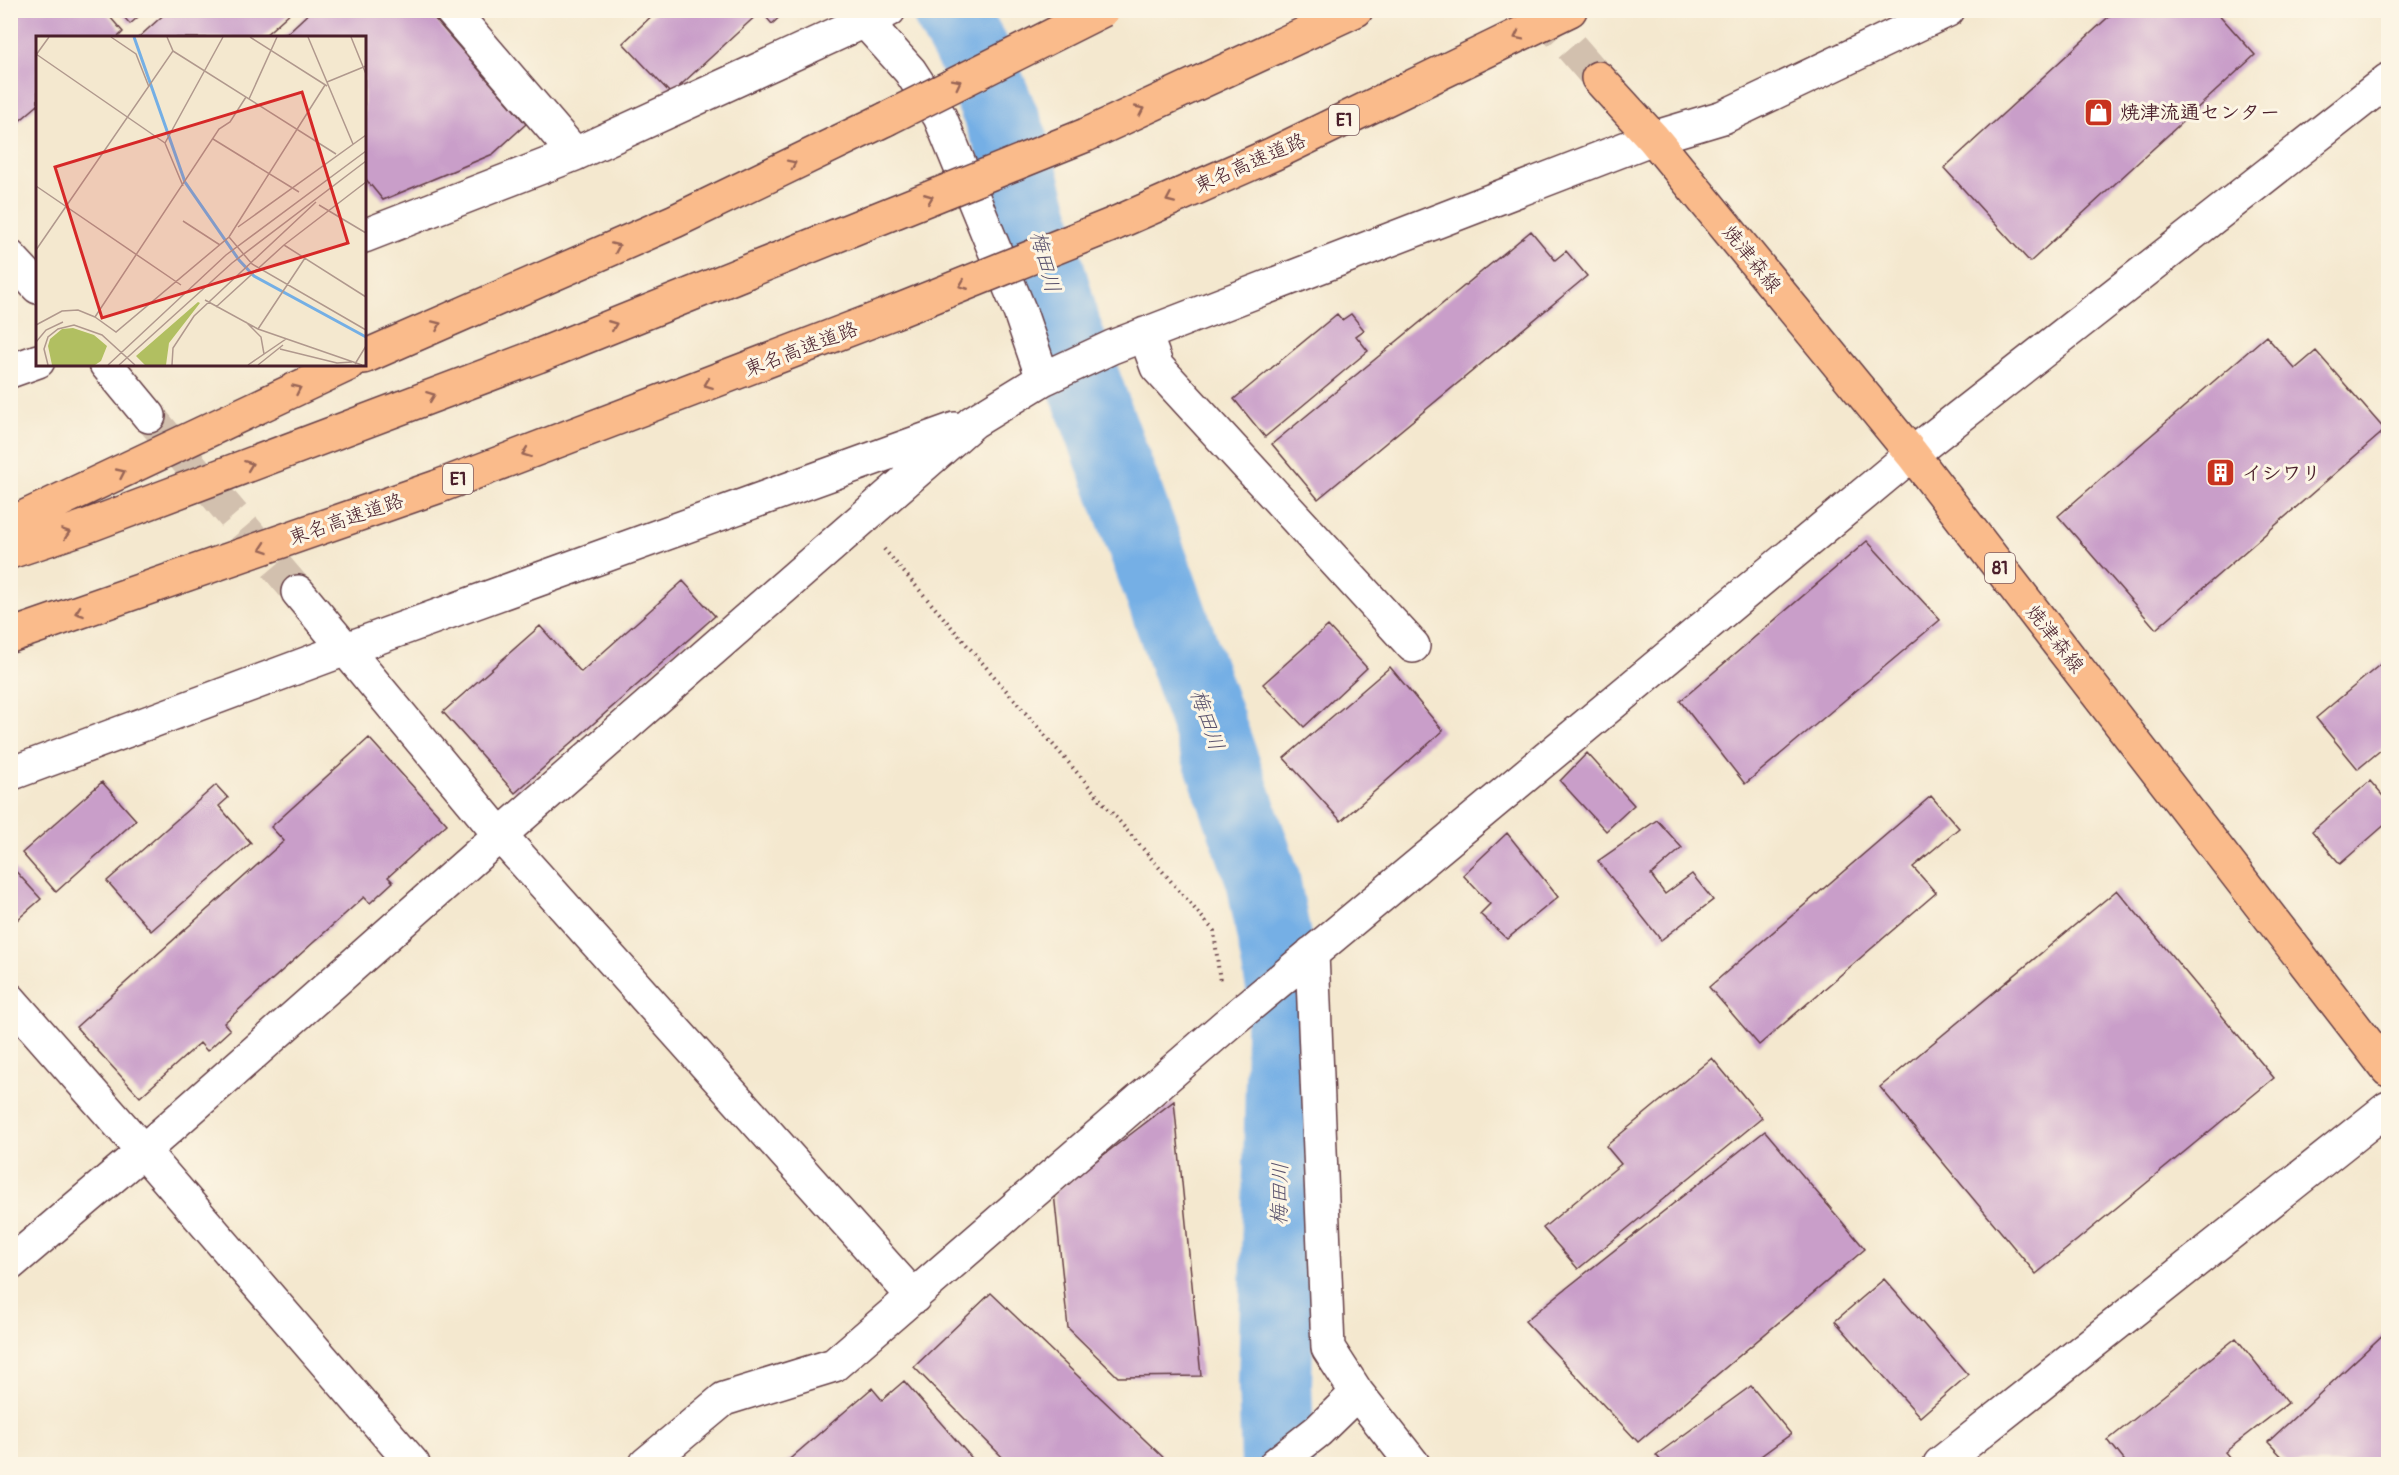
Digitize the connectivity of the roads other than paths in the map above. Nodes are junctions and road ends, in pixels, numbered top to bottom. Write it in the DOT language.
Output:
graph roads {
  1 [pos="451,10"];
  2 [pos="1103,10"];
  3 [pos="1356,10"];
  4 [pos="1570,10"];
  5 [pos="1948,10"];
  6 [pos="872,14"];
  7 [pos="1598,78"];
  8 [pos="2388,80"];
  9 [pos="1653,138"];
  10 [pos="575,154"];
  11 [pos="366,235"];
  12 [pos="10,257"];
  13 [pos="36,285"];
  14 [pos="1145,334"];
  15 [pos="366,356"];
  16 [pos="36,362"];
  17 [pos="108,366"];
  18 [pos="345,366"];
  19 [pos="10,371"];
  20 [pos="1043,379"];
  21 [pos="149,416"];
  22 [pos="973,422"];
  23 [pos="1912,454"];
  24 [pos="10,524"];
  25 [pos="10,552"];
  26 [pos="298,592"];
  27 [pos="10,636"];
  28 [pos="1413,646"];
  29 [pos="346,649"];
  30 [pos="10,774"];
  31 [pos="500,835"];
  32 [pos="1312,952"];
  33 [pos="10,1000"];
  34 [pos="2388,1070"];
  35 [pos="2388,1108"];
  36 [pos="143,1151"];
  37 [pos="10,1264"];
  38 [pos="914,1297"];
  39 [pos="1358,1394"];
  40 [pos="413,1464"];
  41 [pos="646,1464"];
  42 [pos="1276,1464"];
  43 [pos="1413,1464"];
  44 [pos="1940,1464"];
  1 -- 10 [label="street"];
  15 -- 2 [label="main road, one-way, bridge"];
  25 -- 3 [label="main road, one-way, bridge"];
  4 -- 27 [label="main road, 東名高速道路 / E1, one-way, bridge"];
  5 -- 9 [label="street"];
  6 -- 10 [label="street"];
  6 -- 20 [label="street"];
  7 -- 9 [label="main road, 焼津森線 / 81"];
  8 -- 23 [label="street"];
  9 -- 14 [label="street"];
  9 -- 23 [label="main road, 焼津森線 / 81"];
  10 -- 11 [label="street"];
  12 -- 13 [label="street"];
  14 -- 20 [label="street"];
  14 -- 28 [label="street"];
  16 -- 19 [label="street"];
  17 -- 21 [label="street"];
  24 -- 18 [label="main road, one-way"];
  20 -- 22 [label="street"];
  22 -- 29 [label="street"];
  22 -- 31 [label="street"];
  23 -- 32 [label="street"];
  23 -- 34 [label="main road, 焼津森線 / 81"];
  26 -- 29 [label="street"];
  29 -- 30 [label="street"];
  29 -- 31 [label="street"];
  31 -- 36 [label="street"];
  31 -- 38 [label="street"];
  32 -- 38 [label="street"];
  32 -- 39 [label="street"];
  33 -- 36 [label="street"];
  35 -- 44 [label="street"];
  36 -- 37 [label="street"];
  36 -- 40 [label="street"];
  38 -- 41 [label="street"];
  39 -- 42 [label="street"];
  39 -- 43 [label="street"];
}
